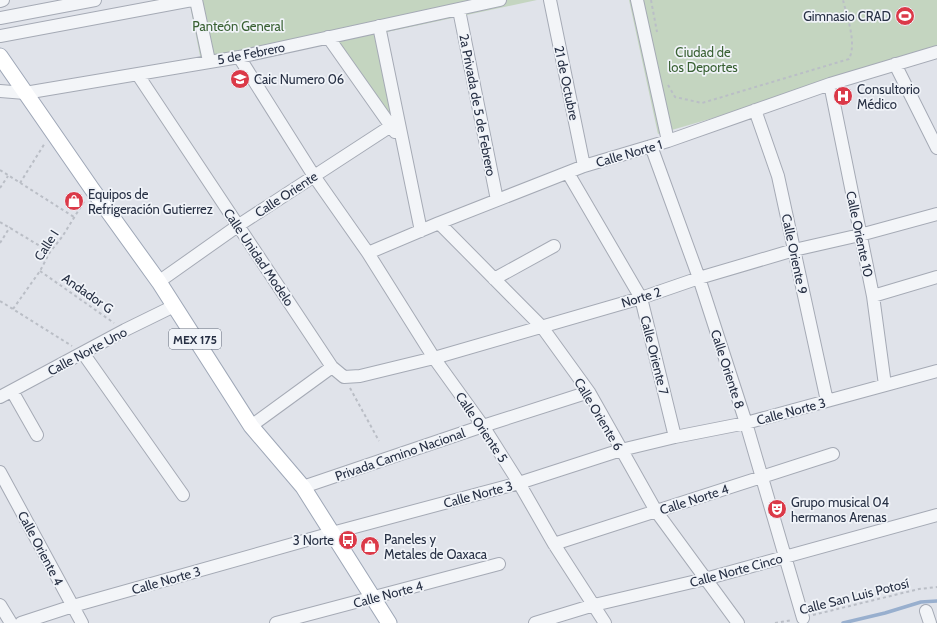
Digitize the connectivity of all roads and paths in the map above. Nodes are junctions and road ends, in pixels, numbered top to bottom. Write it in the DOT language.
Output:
graph roads {
  1 [pos="3,0"];
  2 [pos="95,0"];
  3 [pos="192,0"];
  4 [pos="196,0"];
  5 [pos="500,0"];
  6 [pos="550,0"];
  7 [pos="637,0"];
  8 [pos="651,0"];
  9 [pos="843,0"];
  10 [pos="0,1"];
  11 [pos="459,10"];
  12 [pos="0,18"];
  13 [pos="380,26"];
  14 [pos="0,36"];
  15 [pos="328,37"];
  16 [pos="658,38"];
  17 [pos="937,52"];
  18 [pos="0,56"];
  19 [pos="239,57"];
  20 [pos="209,61"];
  21 [pos="895,64"];
  22 [pos="138,75"];
  23 [pos="667,83"];
  24 [pos="830,84"];
  25 [pos="0,91"];
  26 [pos="25,93"];
  27 [pos="755,110"];
  28 [pos="391,126"];
  29 [pos="52,132"];
  30 [pos="403,141"];
  31 [pos="668,141"];
  32 [pos="651,146"];
  33 [pos="937,148"];
  34 [pos="584,166"];
  35 [pos="0,170"];
  36 [pos="568,173"];
  37 [pos="8,175"];
  38 [pos="314,176"];
  39 [pos="20,183"];
  40 [pos="0,188"];
  41 [pos="92,189"];
  42 [pos="497,200"];
  43 [pos="937,214"];
  44 [pos="74,217"];
  45 [pos="0,222"];
  46 [pos="439,223"];
  47 [pos="239,225"];
  48 [pos="10,227"];
  49 [pos="421,231"];
  50 [pos="860,235"];
  51 [pos="0,243"];
  52 [pos="554,246"];
  53 [pos="794,250"];
  54 [pos="50,252"];
  55 [pos="368,253"];
  56 [pos="40,272"];
  57 [pos="937,277"];
  58 [pos="164,278"];
  59 [pos="699,278"];
  60 [pos="494,279"];
  61 [pos="873,296"];
  62 [pos="641,298"];
  63 [pos="0,301"];
  64 [pos="174,306"];
  65 [pos="13,310"];
  66 [pos="542,326"];
  67 [pos="125,330"];
  68 [pos="83,353"];
  69 [pos="434,358"];
  70 [pos="332,367"];
  71 [pos="937,371"];
  72 [pos="344,377"];
  73 [pos="885,385"];
  74 [pos="12,391"];
  75 [pos="589,392"];
  76 [pos="0,397"];
  77 [pos="827,401"];
  78 [pos="746,423"];
  79 [pos="251,426"];
  80 [pos="483,426"];
  81 [pos="37,435"];
  82 [pos="675,437"];
  83 [pos="379,441"];
  84 [pos="621,450"];
  85 [pos="833,454"];
  86 [pos="0,472"];
  87 [pos="762,477"];
  88 [pos="519,483"];
  89 [pos="304,487"];
  90 [pos="183,495"];
  91 [pos="656,511"];
  92 [pos="937,515"];
  93 [pos="332,533"];
  94 [pos="554,544"];
  95 [pos="785,556"];
  96 [pos="499,564"];
  97 [pos="705,579"];
  98 [pos="937,587"];
  99 [pos="373,598"];
  100 [pos="0,605"];
  101 [pos="594,605"];
  102 [pos="73,606"];
  103 [pos="926,611"];
  104 [pos="803,618"];
  105 [pos="11,623"];
  106 [pos="21,623"];
  107 [pos="82,623"];
  108 [pos="276,623"];
  109 [pos="389,623"];
  110 [pos="535,623"];
  111 [pos="605,623"];
  112 [pos="738,623"];
  113 [pos="775,623"];
  114 [pos="930,623"];
  1 -- 10 [label="street"];
  2 -- 12 [label="street"];
  3 -- 14 [label="street"];
  4 -- 20 [label="street"];
  5 -- 11 [label="street, 5 de Febrero"];
  6 -- 34 [label="street, 21 de Octubre"];
  7 -- 31 [label="street"];
  8 -- 16 [label="path"];
  9 -- 23 [label="path"];
  11 -- 13 [label="street, 5 de Febrero"];
  11 -- 42 [label="street, 2a Privada de 5 de Febrero"];
  13 -- 15 [label="street, 5 de Febrero"];
  13 -- 30 [label="street"];
  15 -- 19 [label="street, 5 de Febrero"];
  15 -- 28 [label="street"];
  17 -- 21 [label="street, Calle Norte 1"];
  18 -- 26 [label="main road, MEX 175"];
  19 -- 20 [label="street, 5 de Febrero"];
  19 -- 38 [label="street, Calle Oriente 5"];
  20 -- 22 [label="street, 5 de Febrero"];
  21 -- 24 [label="street, Calle Norte 1"];
  21 -- 33 [label="street"];
  22 -- 26 [label="street, 5 de Febrero"];
  22 -- 47 [label="street, Calle Unidad Modelo"];
  24 -- 27 [label="street, Calle Norte 1"];
  24 -- 50 [label="street, Calle Oriente 10"];
  25 -- 26 [label="street, 5 de Febrero"];
  26 -- 29 [label="main road, MEX 175"];
  27 -- 31 [label="street, Calle Norte 1"];
  27 -- 53 [label="street, Calle Oriente 9"];
  28 -- 30 [label="street"];
  28 -- 38 [label="street, Calle Oriente"];
  29 -- 39 [label="path"];
  29 -- 41 [label="main road, MEX 175"];
  30 -- 49 [label="street"];
  31 -- 32 [label="street, Calle Norte 1"];
  32 -- 34 [label="street, Calle Norte 1"];
  32 -- 59 [label="street, Calle Oriente 8"];
  34 -- 36 [label="street, Calle Norte 1"];
  35 -- 37 [label="path"];
  36 -- 42 [label="street, Calle Norte 1"];
  36 -- 62 [label="street, Calle Oriente 7"];
  37 -- 39 [label="path"];
  37 -- 40 [label="path"];
  38 -- 47 [label="street, Calle Oriente"];
  38 -- 55 [label="street, Calle Oriente 5"];
  39 -- 44 [label="path"];
  41 -- 44 [label="path, Calle I"];
  41 -- 64 [label="main road, MEX 175"];
  42 -- 46 [label="street, Calle Norte 1"];
  43 -- 50 [label="street, Norte 2"];
  44 -- 54 [label="path, Calle I"];
  45 -- 48 [label="path"];
  46 -- 49 [label="street, Calle Norte 1"];
  46 -- 60 [label="street, Calle Oriente 6"];
  47 -- 58 [label="street, Calle Oriente"];
  47 -- 70 [label="street, Calle Unidad Modelo"];
  48 -- 51 [label="path"];
  48 -- 54 [label="path"];
  49 -- 55 [label="street, Calle Norte 1"];
  50 -- 53 [label="street, Norte 2"];
  50 -- 61 [label="street, Calle Oriente 10"];
  52 -- 60 [label="street"];
  53 -- 59 [label="street, Norte 2"];
  53 -- 77 [label="street, Calle Oriente 9"];
  54 -- 56 [label="path, Calle I"];
  55 -- 69 [label="street, Calle Oriente 5"];
  56 -- 65 [label="path, Calle I"];
  56 -- 67 [label="path, Andador G"];
  57 -- 61 [label="street"];
  59 -- 62 [label="street, Norte 2"];
  59 -- 78 [label="street, Calle Oriente 8"];
  60 -- 66 [label="street, Calle Oriente 6"];
  61 -- 73 [label="street, Calle Oriente 10"];
  62 -- 66 [label="street, Norte 2"];
  62 -- 82 [label="street, Calle Oriente 7"];
  63 -- 65 [label="path"];
  64 -- 67 [label="street, Calle Norte Uno"];
  64 -- 79 [label="main road, MEX 175"];
  65 -- 68 [label="path"];
  66 -- 69 [label="street, Norte 2"];
  66 -- 75 [label="street, Calle Oriente 6"];
  67 -- 68 [label="street, Calle Norte Uno"];
  68 -- 74 [label="street, Calle Norte Uno"];
  68 -- 90 [label="street"];
  69 -- 72 [label="street, Norte 2"];
  69 -- 80 [label="street, Calle Oriente 5"];
  70 -- 72 [label="street, Calle Unidad Modelo"];
  70 -- 79 [label="street"];
  71 -- 73 [label="street, Calle Norte 3"];
  72 -- 83 [label="path"];
  73 -- 77 [label="street, Calle Norte 3"];
  74 -- 76 [label="street, Calle Norte Uno"];
  74 -- 81 [label="street"];
  75 -- 80 [label="street, Privada Camino Nacional"];
  75 -- 84 [label="street, Calle Oriente 6"];
  77 -- 78 [label="street, Calle Norte 3"];
  78 -- 82 [label="street, Calle Norte 3"];
  78 -- 87 [label="street, Calle Oriente 8"];
  79 -- 89 [label="main road, MEX 175"];
  80 -- 88 [label="street, Calle Oriente 5"];
  80 -- 89 [label="street, Privada Camino Nacional"];
  82 -- 84 [label="street, Calle Norte 3"];
  84 -- 88 [label="street, Calle Norte 3"];
  84 -- 91 [label="street, Calle Oriente 6"];
  85 -- 87 [label="street, Calle Norte 4"];
  86 -- 102 [label="street, Calle Oriente 4"];
  87 -- 91 [label="street, Calle Norte 4"];
  87 -- 95 [label="street, Calle Oriente 8"];
  88 -- 93 [label="street, Calle Norte 3"];
  88 -- 94 [label="street, Calle Oriente 5"];
  89 -- 93 [label="main road, MEX 175"];
  91 -- 94 [label="street, Calle Norte 4"];
  91 -- 97 [label="street, Calle Oriente 6"];
  92 -- 95 [label="street, Calle Norte Cinco"];
  93 -- 99 [label="main road, MEX 175"];
  93 -- 102 [label="street, Calle Norte 3"];
  94 -- 101 [label="street, Calle Oriente 5"];
  95 -- 97 [label="street, Calle Norte Cinco"];
  95 -- 104 [label="street, Calle Oriente 8"];
  96 -- 99 [label="street, Calle Norte 4"];
  97 -- 101 [label="street, Calle Norte Cinco"];
  97 -- 112 [label="street, Calle Oriente 6"];
  98 -- 104 [label="path, Calle San Luis Potosí"];
  99 -- 108 [label="street, Calle Norte 4"];
  99 -- 109 [label="main road, MEX 175"];
  100 -- 105 [label="street"];
  101 -- 110 [label="street, Calle Norte Cinco"];
  101 -- 111 [label="street, Calle Oriente 5"];
  102 -- 106 [label="street, Calle Norte 3"];
  102 -- 107 [label="street, Calle Oriente 4"];
  103 -- 114 [label="street"];
  104 -- 113 [label="path, Calle San Luis Potosí"];
}
